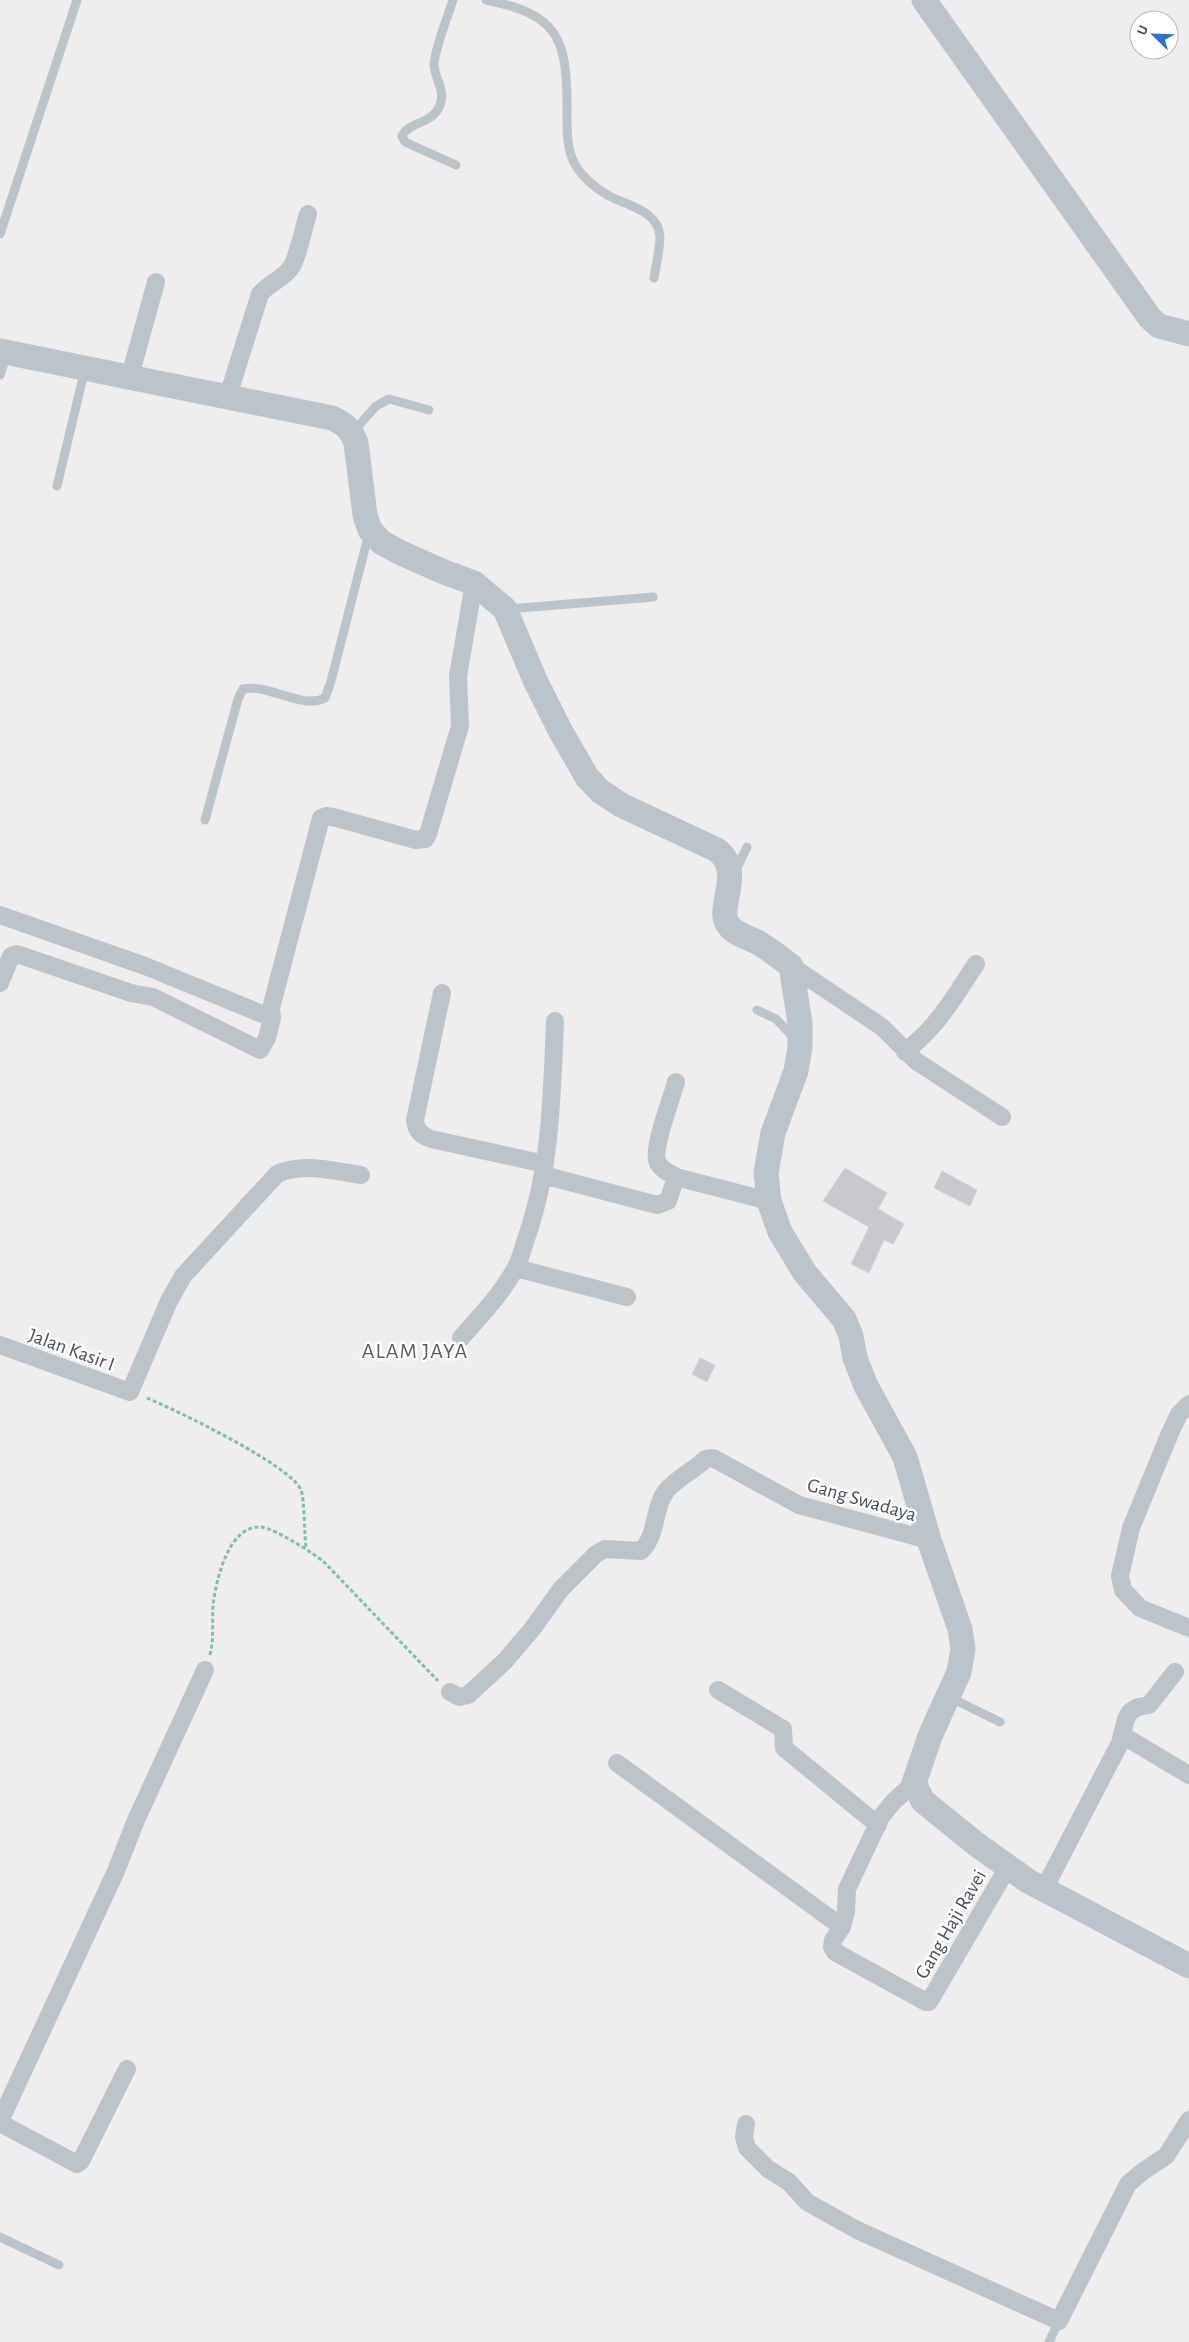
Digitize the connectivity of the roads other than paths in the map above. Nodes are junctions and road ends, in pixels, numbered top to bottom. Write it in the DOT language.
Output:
graph roads {
  1 [pos="77,0"];
  2 [pos="453,0"];
  3 [pos="486,0"];
  4 [pos="930,2"];
  5 [pos="456,165"];
  6 [pos="308,214"];
  7 [pos="0,234"];
  8 [pos="654,278"];
  9 [pos="156,282"];
  10 [pos="1189,334"];
  11 [pos="3,360"];
  12 [pos="85,368"];
  13 [pos="130,376"];
  14 [pos="228,396"];
  15 [pos="429,410"];
  16 [pos="352,432"];
  17 [pos="58,486"];
  18 [pos="370,530"];
  19 [pos="474,583"];
  20 [pos="653,597"];
  21 [pos="505,609"];
  22 [pos="205,820"];
  23 [pos="747,847"];
  24 [pos="729,883"];
  25 [pos="0,916"];
  26 [pos="976,964"];
  27 [pos="791,966"];
  28 [pos="0,983"];
  29 [pos="442,993"];
  30 [pos="757,1010"];
  31 [pos="272,1018"];
  32 [pos="555,1021"];
  33 [pos="800,1047"];
  34 [pos="905,1052"];
  35 [pos="676,1082"];
  36 [pos="1002,1117"];
  37 [pos="544,1170"];
  38 [pos="360,1175"];
  39 [pos="676,1177"];
  40 [pos="768,1200"];
  41 [pos="516,1268"];
  42 [pos="627,1297"];
  43 [pos="461,1338"];
  44 [pos="0,1345"];
  45 [pos="1189,1404"];
  46 [pos="929,1540"];
  47 [pos="1189,1628"];
  48 [pos="205,1670"];
  49 [pos="1175,1672"];
  50 [pos="718,1690"];
  51 [pos="450,1692"];
  52 [pos="949,1697"];
  53 [pos="1000,1722"];
  54 [pos="1122,1735"];
  55 [pos="616,1763"];
  56 [pos="1189,1775"];
  57 [pos="914,1783"];
  58 [pos="878,1824"];
  59 [pos="1008,1866"];
  60 [pos="1044,1889"];
  61 [pos="842,1927"];
  62 [pos="1189,1966"];
  63 [pos="127,2068"];
  64 [pos="1189,2120"];
  65 [pos="0,2122"];
  66 [pos="746,2124"];
  67 [pos="0,2237"];
  68 [pos="59,2265"];
  69 [pos="1059,2322"];
  70 [pos="1050,2342"];
  1 -- 7 [label="lane"];
  2 -- 5 [label="lane"];
  3 -- 8 [label="lane"];
  4 -- 10 [label="street"];
  6 -- 14 [label="street"];
  9 -- 13 [label="street"];
  11 -- 12 [label="street"];
  12 -- 13 [label="street"];
  12 -- 17 [label="lane"];
  13 -- 14 [label="street"];
  14 -- 16 [label="street"];
  15 -- 16 [label="lane"];
  16 -- 18 [label="street"];
  18 -- 19 [label="street"];
  18 -- 22 [label="lane"];
  19 -- 21 [label="street"];
  19 -- 31 [label="street"];
  20 -- 21 [label="lane"];
  21 -- 24 [label="street"];
  23 -- 24 [label="lane"];
  24 -- 27 [label="street"];
  25 -- 31 [label="street"];
  26 -- 34 [label="street"];
  27 -- 33 [label="street"];
  27 -- 34 [label="street"];
  28 -- 31 [label="street"];
  29 -- 37 [label="street"];
  30 -- 33 [label="lane"];
  32 -- 37 [label="street"];
  33 -- 40 [label="street"];
  34 -- 36 [label="street"];
  35 -- 39 [label="street"];
  37 -- 39 [label="street"];
  37 -- 41 [label="street"];
  38 -- 44 [label="street, Jalan Kasir I"];
  39 -- 40 [label="street"];
  40 -- 46 [label="street"];
  41 -- 42 [label="street"];
  41 -- 43 [label="street"];
  45 -- 47 [label="street"];
  46 -- 51 [label="street, Gang Swadaya"];
  46 -- 52 [label="street"];
  48 -- 65 [label="street"];
  49 -- 54 [label="street"];
  50 -- 58 [label="street"];
  52 -- 53 [label="lane"];
  52 -- 57 [label="street"];
  54 -- 56 [label="street"];
  54 -- 60 [label="street"];
  55 -- 61 [label="street"];
  57 -- 58 [label="street, Gang Haji Ravei"];
  57 -- 59 [label="street"];
  58 -- 61 [label="street, Gang Haji Ravei"];
  59 -- 60 [label="street"];
  59 -- 61 [label="street, Gang Haji Ravei"];
  60 -- 62 [label="street"];
  63 -- 65 [label="street"];
  64 -- 69 [label="street"];
  66 -- 69 [label="street"];
  67 -- 68 [label="lane"];
  69 -- 70 [label="lane"];
}
